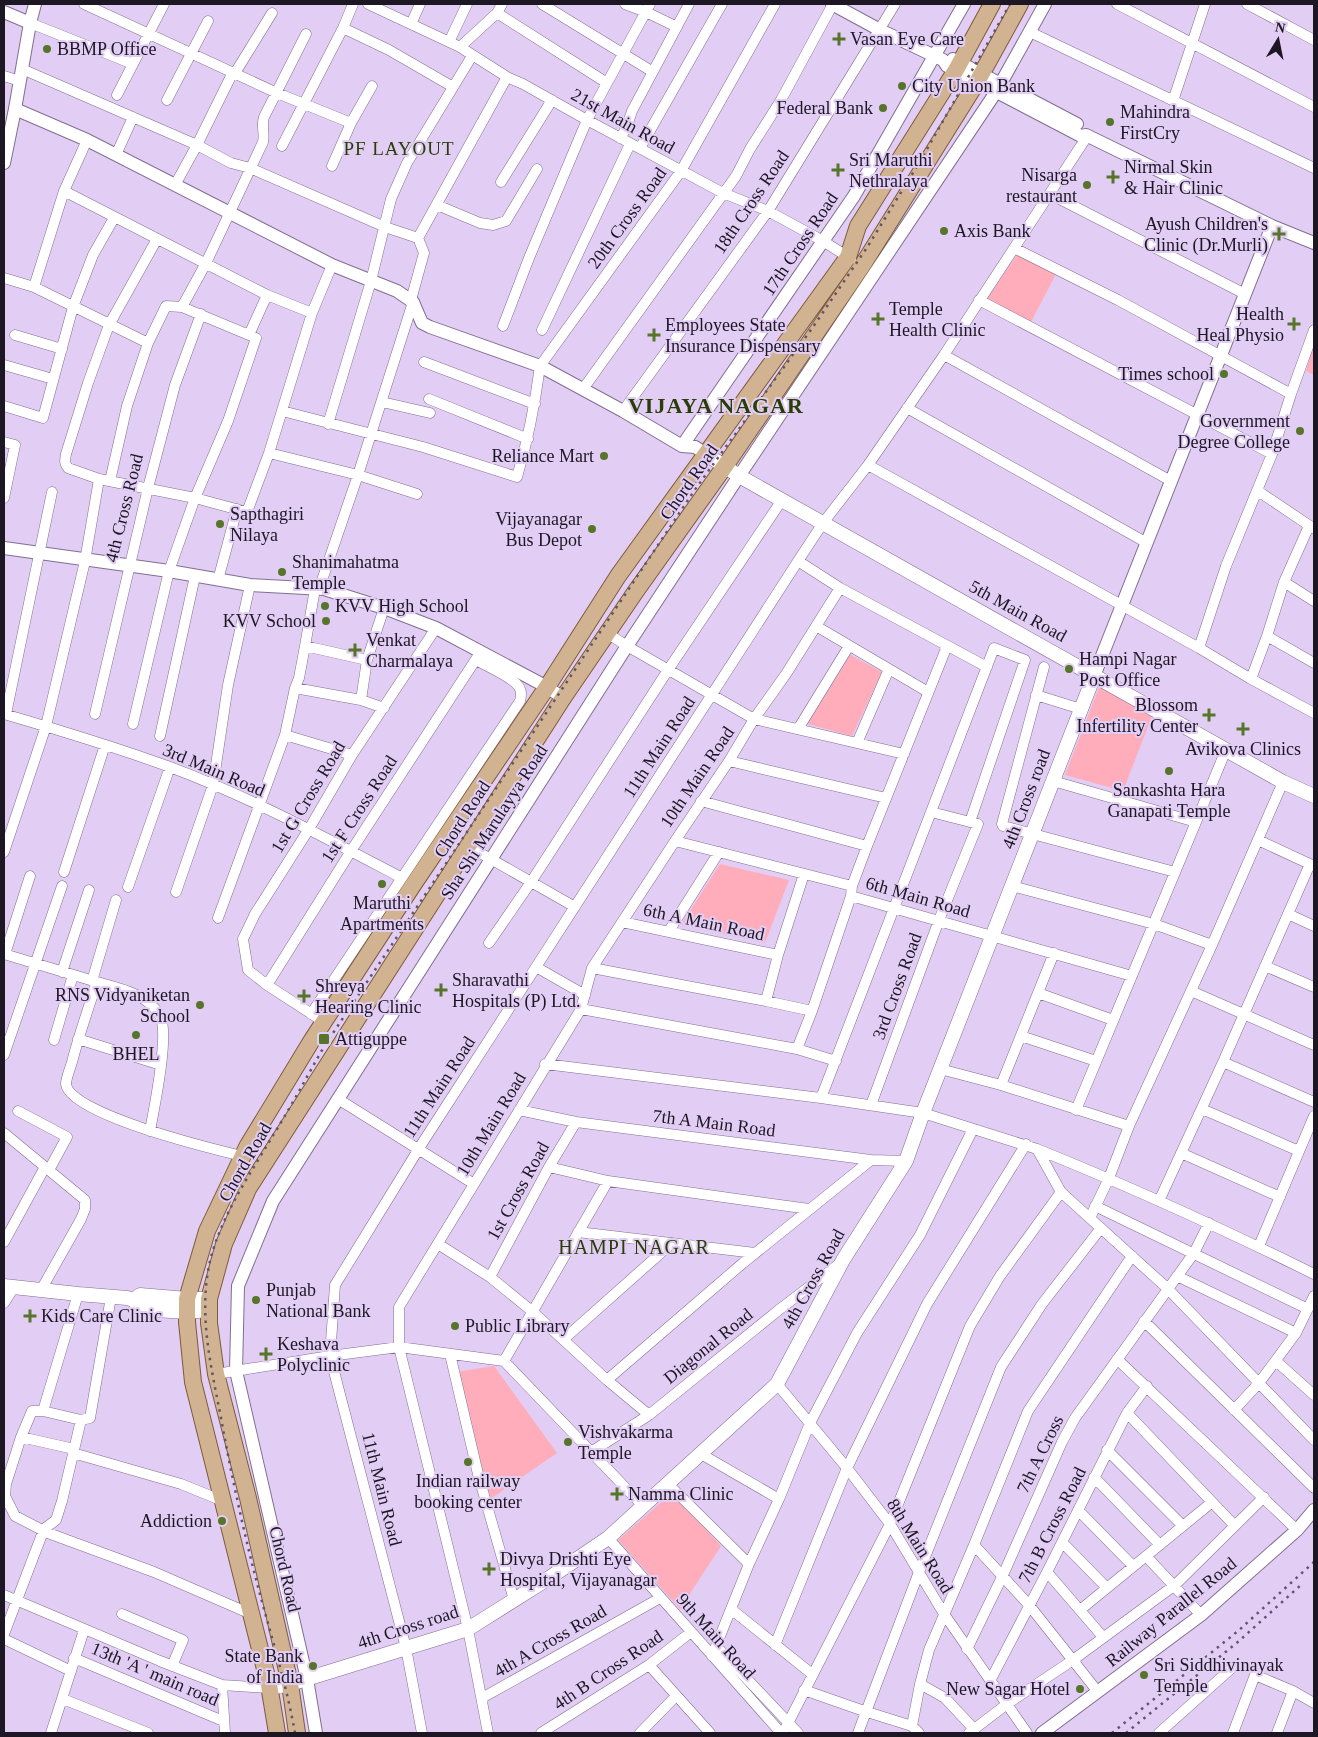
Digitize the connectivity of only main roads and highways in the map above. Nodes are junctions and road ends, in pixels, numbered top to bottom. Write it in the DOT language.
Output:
graph roads {
  1 [pos="992,4"];
  2 [pos="1020,4"];
  3 [pos="706,454"];
  4 [pos="732,471"];
  5 [pos="1094,676"];
  6 [pos="1314,796"];
  7 [pos="993,935"];
  8 [pos="9,1287"];
  9 [pos="209,1304"];
  10 [pos="187,1306"];
  11 [pos="549,1578"];
  12 [pos="290,1684"];
  13 [pos="269,1688"];
  14 [pos="277,1733"];
  15 [pos="297,1733"];
  1 -- 3 [label="main road, Chord Road"];
  2 -- 4 [label="main road, Chord Road"];
  3 -- 4 [label="main road, 5th Main Road"];
  3 -- 10 [label="main road, Chord Road"];
  4 -- 5 [label="main road, 5th Main Road"];
  4 -- 9 [label="main road, Chord Road"];
  5 -- 6 [label="main road, 5th Main Road"];
  5 -- 7 [label="main road, 4th Cross road"];
  7 -- 11 [label="main road, 4th Cross Road"];
  8 -- 10 [label="main road"];
  9 -- 10 [label="main road"];
  9 -- 12 [label="main road, Chord Road"];
  10 -- 13 [label="main road, Chord Road"];
  11 -- 12 [label="main road, 4th Cross road"];
  12 -- 13 [label="main road, 4th Cross road"];
  12 -- 15 [label="main road, Chord Road"];
  13 -- 14 [label="main road, Chord Road"];
}
